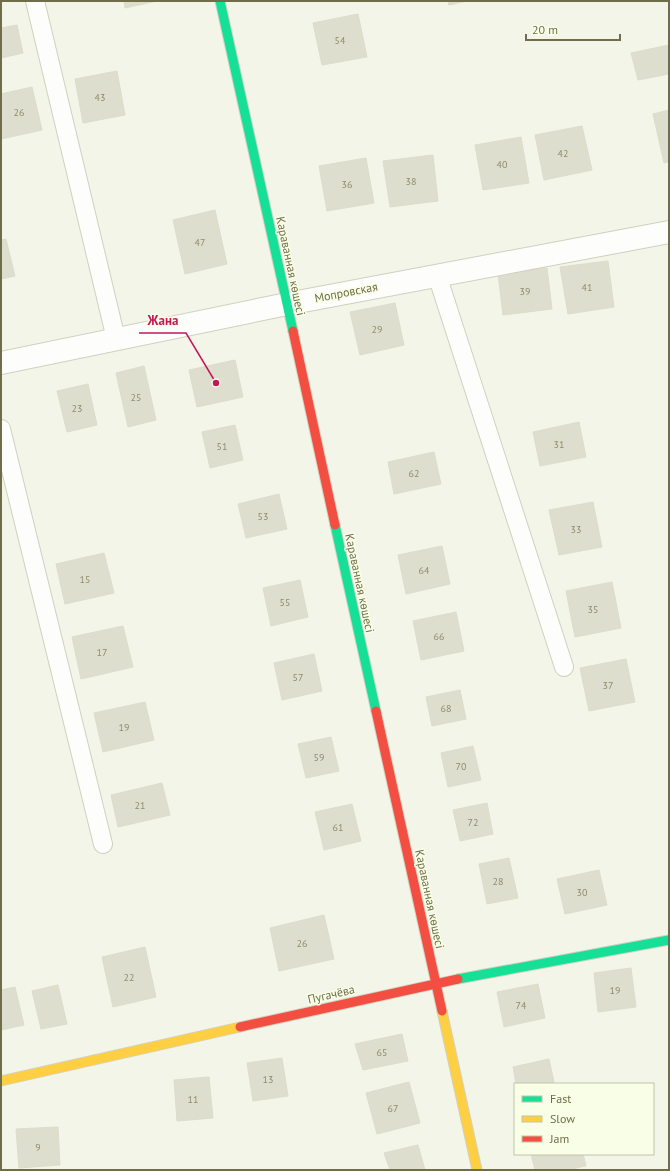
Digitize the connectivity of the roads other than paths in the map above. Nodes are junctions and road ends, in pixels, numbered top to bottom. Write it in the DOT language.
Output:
graph roads {
  1 [pos="35,1"];
  2 [pos="220,1"];
  3 [pos="669,232"];
  4 [pos="437,275"];
  5 [pos="287,304"];
  6 [pos="116,339"];
  7 [pos="1,363"];
  8 [pos="1,429"];
  9 [pos="564,666"];
  10 [pos="103,844"];
  11 [pos="669,940"];
  12 [pos="436,983"];
  13 [pos="1,1081"];
  14 [pos="477,1170"];
  1 -- 6 [label="lane"];
  2 -- 5 [label="main road, Караванная көшесі"];
  3 -- 4 [label="street, Мопровская"];
  4 -- 5 [label="street, Мопровская"];
  4 -- 9 [label="lane"];
  5 -- 6 [label="street, Мопровская"];
  5 -- 12 [label="main road, Караванная көшесі"];
  6 -- 7 [label="street, Мопровская"];
  8 -- 10 [label="lane"];
  11 -- 12 [label="main road, Пугачёва"];
  12 -- 13 [label="main road, Пугачёва"];
  12 -- 14 [label="main road, Караванная көшесі"];
}
